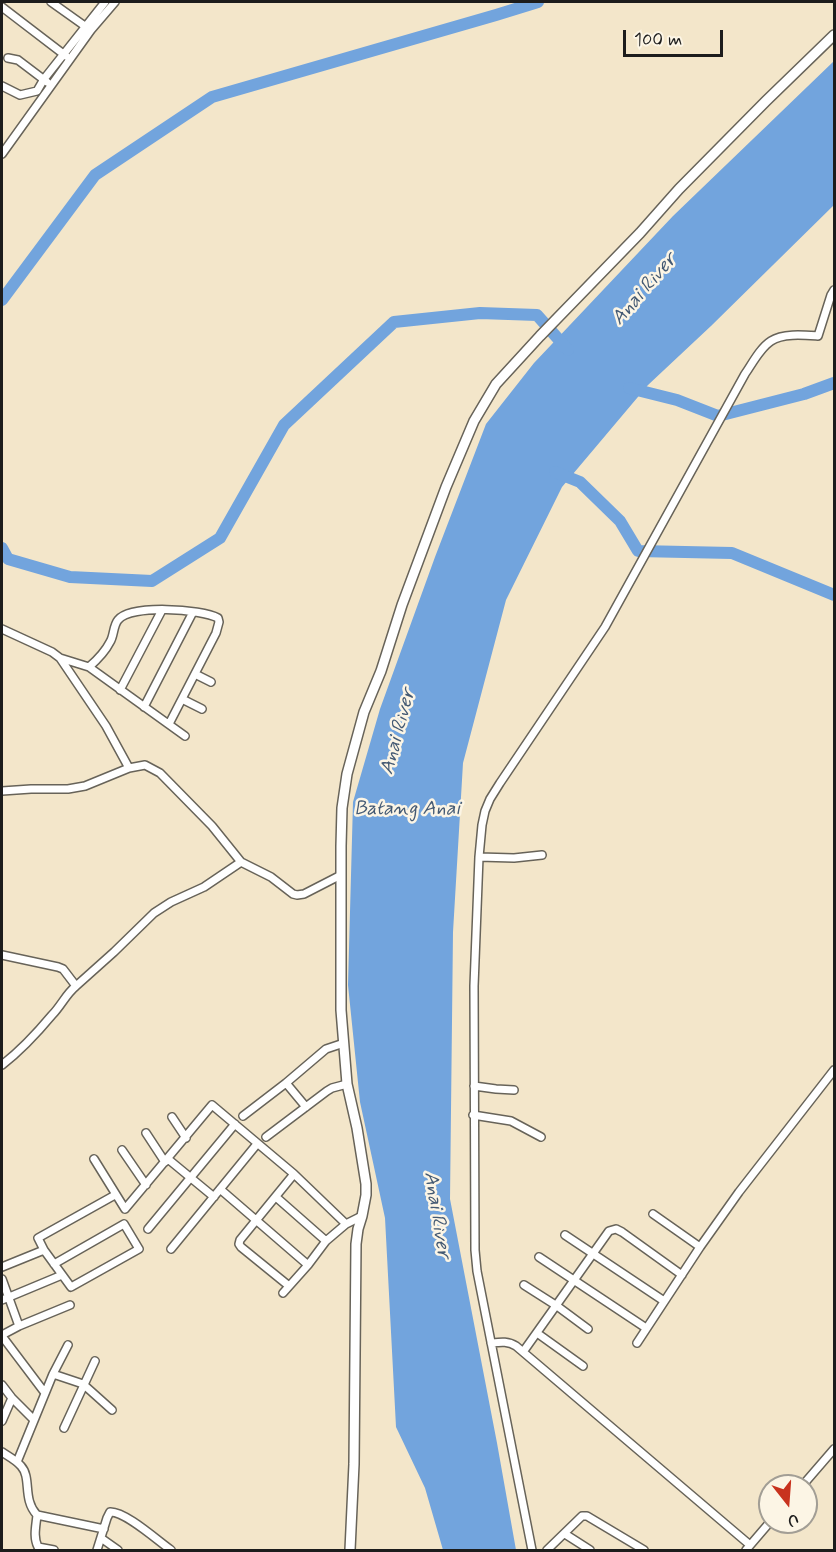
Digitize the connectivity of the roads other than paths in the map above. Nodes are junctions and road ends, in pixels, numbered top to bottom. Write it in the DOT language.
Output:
graph roads {
  1 [pos="51,2"];
  2 [pos="104,2"];
  3 [pos="115,2"];
  4 [pos="2,7"];
  5 [pos="88,28"];
  6 [pos="834,35"];
  7 [pos="64,54"];
  8 [pos="8,58"];
  9 [pos="70,59"];
  10 [pos="44,79"];
  11 [pos="2,86"];
  12 [pos="51,86"];
  13 [pos="2,154"];
  14 [pos="834,290"];
  15 [pos="162,610"];
  16 [pos="193,612"];
  17 [pos="2,629"];
  18 [pos="60,658"];
  19 [pos="89,667"];
  20 [pos="195,674"];
  21 [pos="211,682"];
  22 [pos="120,690"];
  23 [pos="182,699"];
  24 [pos="144,706"];
  25 [pos="202,709"];
  26 [pos="168,724"];
  27 [pos="185,736"];
  28 [pos="129,768"];
  29 [pos="2,791"];
  30 [pos="542,855"];
  31 [pos="479,857"];
  32 [pos="241,862"];
  33 [pos="341,875"];
  34 [pos="2,956"];
  35 [pos="76,986"];
  36 [pos="344,1043"];
  37 [pos="2,1065"];
  38 [pos="834,1070"];
  39 [pos="286,1083"];
  40 [pos="347,1084"];
  41 [pos="474,1086"];
  42 [pos="514,1090"];
  43 [pos="306,1107"];
  44 [pos="473,1115"];
  45 [pos="243,1116"];
  46 [pos="172,1118"];
  47 [pos="235,1124"];
  48 [pos="146,1133"];
  49 [pos="266,1137"];
  50 [pos="540,1137"];
  51 [pos="186,1138"];
  52 [pos="257,1144"];
  53 [pos="122,1150"];
  54 [pos="94,1159"];
  55 [pos="167,1160"];
  56 [pos="294,1174"];
  57 [pos="191,1178"];
  58 [pos="146,1185"];
  59 [pos="220,1190"];
  60 [pos="116,1195"];
  61 [pos="213,1197"];
  62 [pos="276,1197"];
  63 [pos="653,1214"];
  64 [pos="362,1216"];
  65 [pos="255,1220"];
  66 [pos="346,1224"];
  67 [pos="148,1229"];
  68 [pos="566,1235"];
  69 [pos="326,1240"];
  70 [pos="700,1247"];
  71 [pos="171,1249"];
  72 [pos="44,1250"];
  73 [pos="593,1254"];
  74 [pos="539,1257"];
  75 [pos="54,1264"];
  76 [pos="308,1264"];
  77 [pos="2,1267"];
  78 [pos="62,1275"];
  79 [pos="682,1275"];
  80 [pos="2,1279"];
  81 [pos="574,1281"];
  82 [pos="524,1285"];
  83 [pos="289,1286"];
  84 [pos="283,1293"];
  85 [pos="5,1299"];
  86 [pos="664,1301"];
  87 [pos="70,1305"];
  88 [pos="557,1306"];
  89 [pos="19,1326"];
  90 [pos="646,1328"];
  91 [pos="588,1329"];
  92 [pos="537,1333"];
  93 [pos="2,1336"];
  94 [pos="491,1343"];
  95 [pos="637,1343"];
  96 [pos="68,1345"];
  97 [pos="523,1352"];
  98 [pos="95,1361"];
  99 [pos="583,1365"];
  100 [pos="53,1374"];
  101 [pos="83,1384"];
  102 [pos="2,1385"];
  103 [pos="45,1393"];
  104 [pos="12,1398"];
  105 [pos="112,1410"];
  106 [pos="34,1420"];
  107 [pos="2,1421"];
  108 [pos="64,1428"];
  109 [pos="834,1449"];
  110 [pos="2,1452"];
  111 [pos="17,1462"];
  112 [pos="812,1474"];
  113 [pos="37,1515"];
  114 [pos="104,1529"];
  115 [pos="565,1534"];
  116 [pos="760,1534"];
  117 [pos="101,1538"];
  118 [pos="748,1548"];
  119 [pos="54,1551"];
  120 [pos="97,1551"];
  121 [pos="118,1551"];
  122 [pos="171,1551"];
  123 [pos="350,1551"];
  124 [pos="532,1551"];
  125 [pos="547,1551"];
  126 [pos="590,1551"];
  127 [pos="644,1551"];
  1 -- 5 [label="street"];
  2 -- 5 [label="street"];
  3 -- 5 [label="street"];
  4 -- 7 [label="street"];
  5 -- 7 [label="street"];
  5 -- 9 [label="street"];
  6 -- 33 [label="street"];
  7 -- 9 [label="street"];
  7 -- 10 [label="street"];
  8 -- 10 [label="street"];
  9 -- 12 [label="street"];
  10 -- 11 [label="street"];
  10 -- 12 [label="street"];
  12 -- 13 [label="street"];
  14 -- 31 [label="street"];
  15 -- 16 [label="street"];
  15 -- 19 [label="street"];
  15 -- 22 [label="street"];
  16 -- 20 [label="street"];
  16 -- 24 [label="street"];
  17 -- 18 [label="street"];
  18 -- 19 [label="street"];
  18 -- 28 [label="street"];
  19 -- 22 [label="street"];
  20 -- 21 [label="street"];
  20 -- 23 [label="street"];
  22 -- 24 [label="street"];
  23 -- 25 [label="street"];
  23 -- 26 [label="street"];
  24 -- 26 [label="street"];
  26 -- 27 [label="street"];
  28 -- 29 [label="street"];
  28 -- 32 [label="street"];
  30 -- 31 [label="street"];
  31 -- 41 [label="street"];
  32 -- 33 [label="street"];
  32 -- 35 [label="street"];
  33 -- 36 [label="street"];
  34 -- 35 [label="street"];
  35 -- 37 [label="street"];
  36 -- 39 [label="street"];
  36 -- 40 [label="street"];
  38 -- 70 [label="street"];
  39 -- 43 [label="street"];
  39 -- 45 [label="street"];
  40 -- 43 [label="street"];
  40 -- 64 [label="street"];
  41 -- 42 [label="street"];
  41 -- 44 [label="street"];
  43 -- 49 [label="street"];
  44 -- 50 [label="street"];
  44 -- 94 [label="street"];
  46 -- 51 [label="street"];
  47 -- 51 [label="street"];
  47 -- 52 [label="street"];
  47 -- 57 [label="street"];
  48 -- 55 [label="street"];
  51 -- 55 [label="street"];
  52 -- 56 [label="street"];
  52 -- 59 [label="street"];
  53 -- 58 [label="street"];
  54 -- 60 [label="street"];
  55 -- 57 [label="street"];
  55 -- 58 [label="street"];
  56 -- 62 [label="street"];
  56 -- 66 [label="street"];
  57 -- 61 [label="street"];
  57 -- 67 [label="street"];
  58 -- 60 [label="street"];
  59 -- 61 [label="street"];
  59 -- 65 [label="street"];
  60 -- 72 [label="street"];
  61 -- 71 [label="street"];
  62 -- 65 [label="street"];
  62 -- 69 [label="street"];
  63 -- 70 [label="street"];
  64 -- 66 [label="street"];
  64 -- 123 [label="street"];
  65 -- 76 [label="street"];
  65 -- 83 [label="street"];
  66 -- 69 [label="street"];
  68 -- 73 [label="street"];
  69 -- 76 [label="street"];
  70 -- 79 [label="street"];
  72 -- 75 [label="street"];
  72 -- 77 [label="street"];
  73 -- 79 [label="street"];
  73 -- 81 [label="street"];
  73 -- 86 [label="street"];
  74 -- 81 [label="street"];
  75 -- 78 [label="street"];
  75 -- 78 [label="street"];
  76 -- 83 [label="street"];
  78 -- 85 [label="street"];
  79 -- 86 [label="street"];
  80 -- 85 [label="street"];
  81 -- 88 [label="street"];
  81 -- 90 [label="street"];
  82 -- 88 [label="street"];
  83 -- 84 [label="street"];
  85 -- 89 [label="street"];
  86 -- 90 [label="street"];
  87 -- 89 [label="street"];
  88 -- 91 [label="street"];
  88 -- 92 [label="street"];
  89 -- 93 [label="street"];
  90 -- 95 [label="street"];
  92 -- 97 [label="street"];
  92 -- 99 [label="street"];
  93 -- 103 [label="street"];
  94 -- 97 [label="street"];
  94 -- 124 [label="street"];
  96 -- 100 [label="street"];
  97 -- 118 [label="street"];
  98 -- 101 [label="street"];
  100 -- 101 [label="street"];
  100 -- 103 [label="street"];
  101 -- 105 [label="street"];
  101 -- 108 [label="street"];
  102 -- 104 [label="street"];
  103 -- 106 [label="street"];
  104 -- 106 [label="street"];
  104 -- 107 [label="street"];
  106 -- 111 [label="street"];
  109 -- 112 [label="street"];
  110 -- 111 [label="street"];
  111 -- 113 [label="street"];
  113 -- 114 [label="street"];
  113 -- 119 [label="street"];
  114 -- 117 [label="street"];
  114 -- 122 [label="street"];
  115 -- 125 [label="street"];
  115 -- 126 [label="street"];
  115 -- 127 [label="street"];
  116 -- 118 [label="street"];
  117 -- 120 [label="street"];
  117 -- 121 [label="street"];
}
